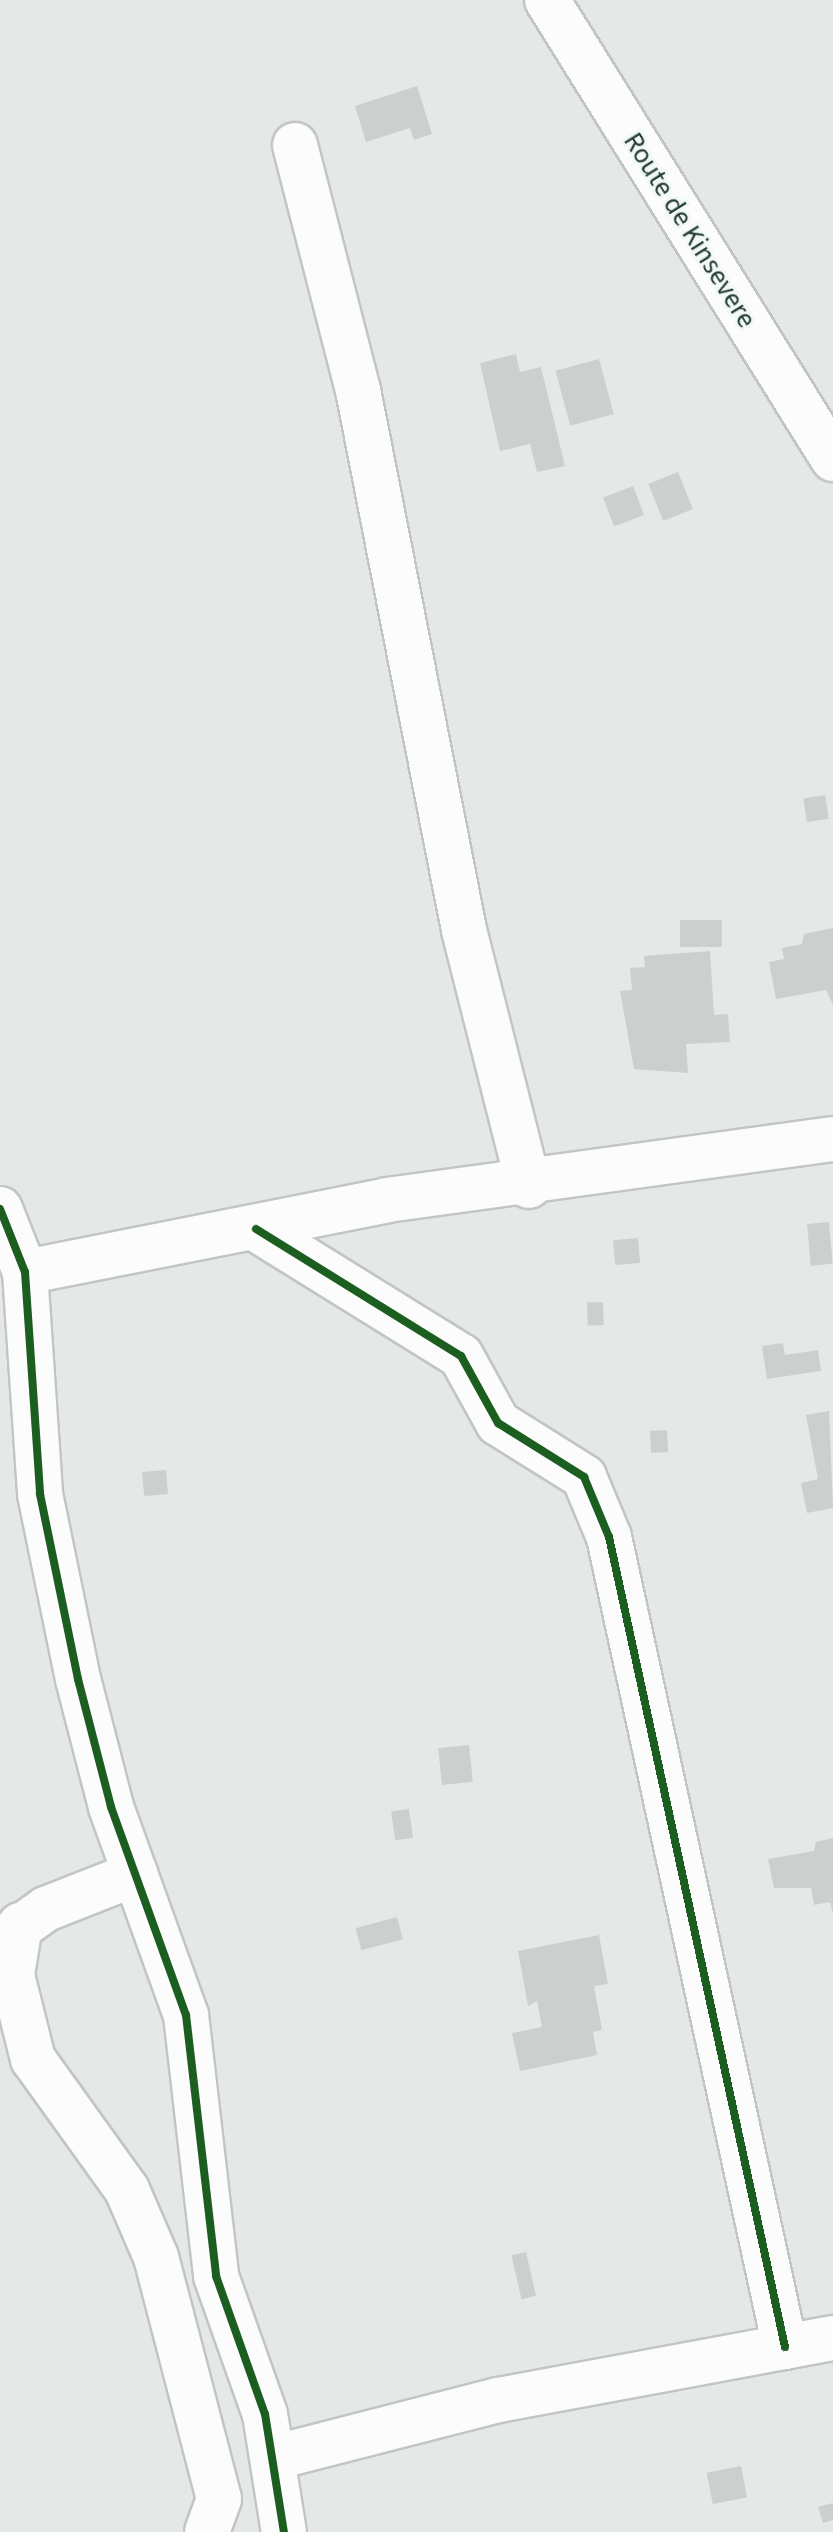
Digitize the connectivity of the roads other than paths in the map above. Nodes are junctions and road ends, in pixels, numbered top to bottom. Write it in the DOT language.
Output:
graph roads {
  1 [pos="547,0"];
  2 [pos="295,145"];
  3 [pos="833,459"];
  4 [pos="833,1139"];
  5 [pos="529,1186"];
  6 [pos="0,1209"];
  7 [pos="256,1229"];
  8 [pos="25,1272"];
  9 [pos="135,1874"];
  10 [pos="10,1933"];
  11 [pos="833,2338"];
  12 [pos="785,2347"];
  13 [pos="276,2457"];
  14 [pos="207,2532"];
  15 [pos="284,2532"];
  1 -- 3 [label="street, Route de Kinsevere"];
  2 -- 5 [label="street"];
  4 -- 5 [label="street"];
  5 -- 7 [label="street"];
  6 -- 8 [label="street"];
  7 -- 8 [label="street"];
  7 -- 12 [label="street"];
  8 -- 9 [label="street"];
  9 -- 10 [label="street"];
  9 -- 13 [label="street"];
  10 -- 14 [label="street"];
  11 -- 12 [label="street"];
  12 -- 13 [label="street"];
  13 -- 15 [label="street"];
}
